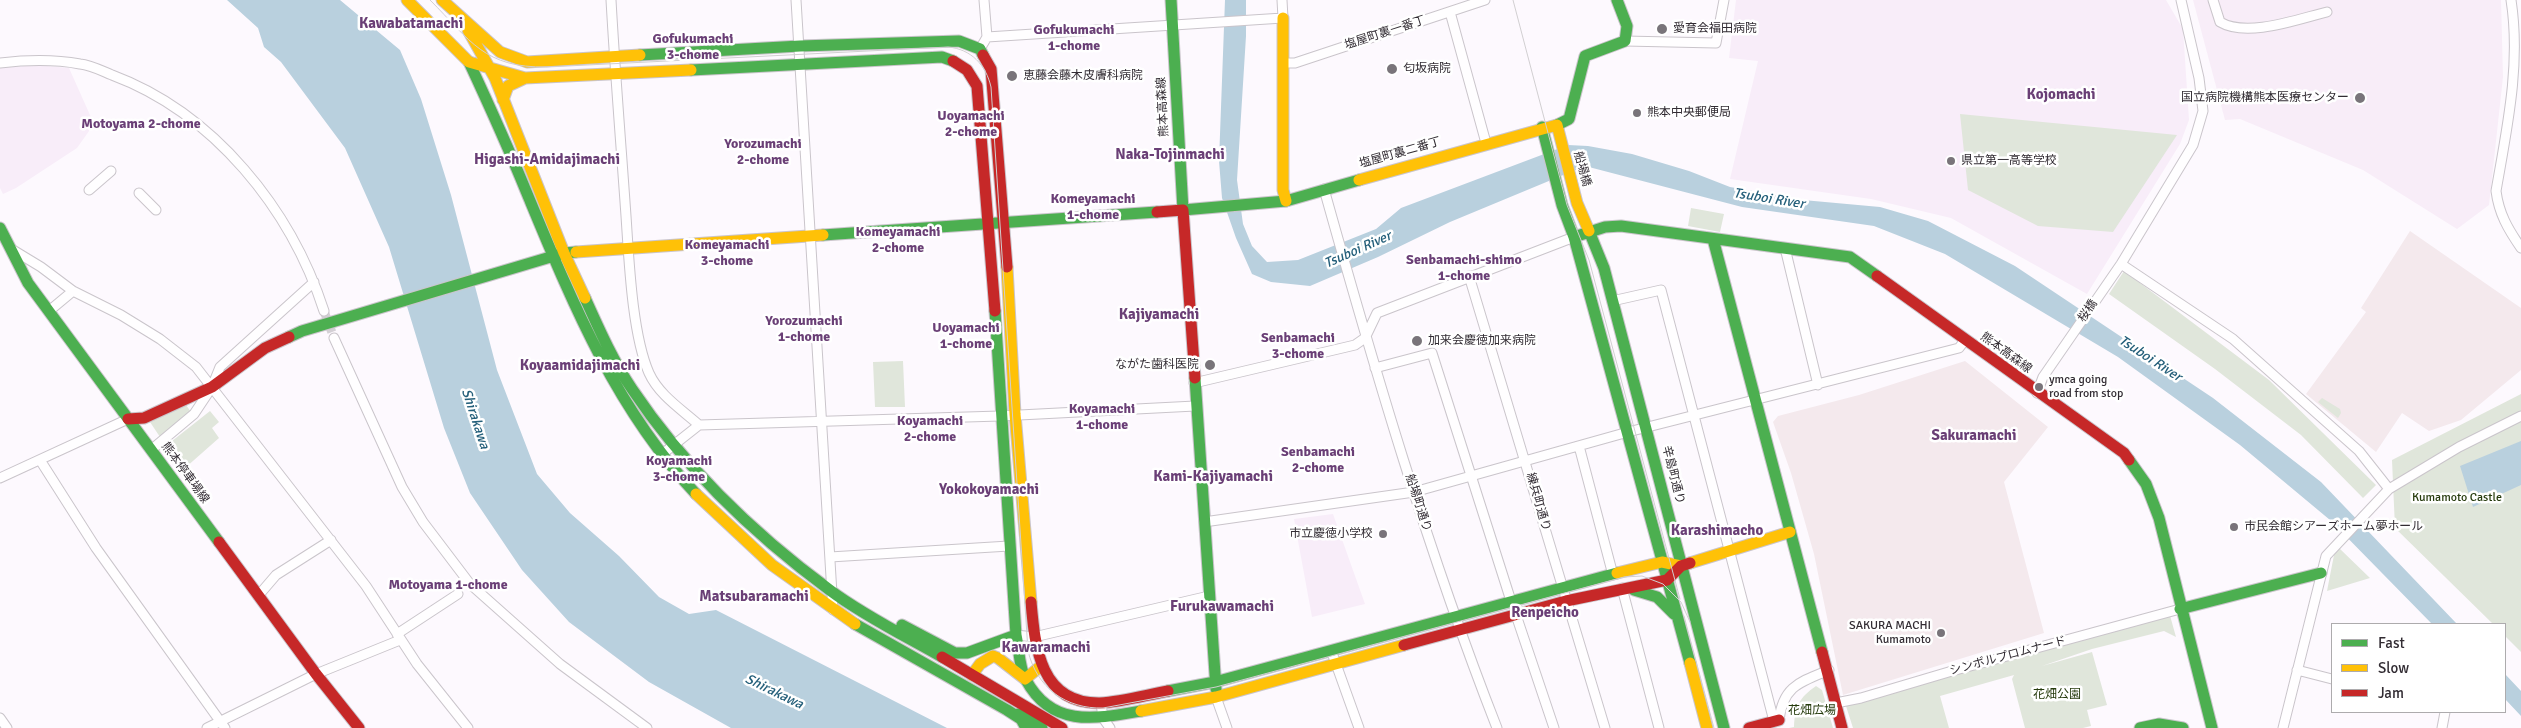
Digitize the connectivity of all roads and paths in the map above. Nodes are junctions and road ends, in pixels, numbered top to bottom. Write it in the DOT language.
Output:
graph roads {
  1 [pos="408,0"];
  2 [pos="442,0"];
  3 [pos="611,0"];
  4 [pos="796,0"];
  5 [pos="984,0"];
  6 [pos="1171,0"];
  7 [pos="1282,0"];
  8 [pos="1485,0"];
  9 [pos="1617,0"];
  10 [pos="1724,0"];
  11 [pos="2181,0"];
  12 [pos="2213,0"];
  13 [pos="2511,0"];
  14 [pos="1450,12"];
  15 [pos="2327,12"];
  16 [pos="459,18"];
  17 [pos="1284,18"];
  18 [pos="1173,24"];
  19 [pos="987,37"];
  20 [pos="1625,41"];
  21 [pos="800,46"];
  22 [pos="980,49"];
  23 [pos="614,56"];
  24 [pos="469,62"];
  25 [pos="801,62"];
  26 [pos="1284,63"];
  27 [pos="0,64"];
  28 [pos="490,69"];
  29 [pos="616,74"];
  30 [pos="525,78"];
  31 [pos="503,100"];
  32 [pos="1557,125"];
  33 [pos="1542,127"];
  34 [pos="1486,143"];
  35 [pos="111,172"];
  36 [pos="1324,189"];
  37 [pos="89,190"];
  38 [pos="139,193"];
  39 [pos="1286,201"];
  40 [pos="156,210"];
  41 [pos="1183,210"];
  42 [pos="1005,222"];
  43 [pos="989,223"];
  44 [pos="0,228"];
  45 [pos="1589,231"];
  46 [pos="809,234"];
  47 [pos="1574,237"];
  48 [pos="1713,239"];
  49 [pos="8,248"];
  50 [pos="628,248"];
  51 [pos="1785,248"];
  52 [pos="2521,248"];
  53 [pos="564,253"];
  54 [pos="552,256"];
  55 [pos="2121,264"];
  56 [pos="1469,276"];
  57 [pos="314,282"];
  58 [pos="73,291"];
  59 [pos="1612,301"];
  60 [pos="49,311"];
  61 [pos="324,311"];
  62 [pos="334,338"];
  63 [pos="1365,338"];
  64 [pos="1965,340"];
  65 [pos="1375,368"];
  66 [pos="1194,383"];
  67 [pos="1818,385"];
  68 [pos="212,387"];
  69 [pos="2037,393"];
  70 [pos="1756,401"];
  71 [pos="1195,406"];
  72 [pos="1015,414"];
  73 [pos="1000,416"];
  74 [pos="1694,416"];
  75 [pos="2521,416"];
  76 [pos="128,419"];
  77 [pos="823,422"];
  78 [pos="699,425"];
  79 [pos="1647,428"];
  80 [pos="1628,432"];
  81 [pos="674,446"];
  82 [pos="1579,446"];
  83 [pos="151,450"];
  84 [pos="661,455"];
  85 [pos="40,460"];
  86 [pos="1526,461"];
  87 [pos="1471,476"];
  88 [pos="0,478"];
  89 [pos="2389,489"];
  90 [pos="1414,492"];
  91 [pos="1204,522"];
  92 [pos="1790,532"];
  93 [pos="332,540"];
  94 [pos="1009,546"];
  95 [pos="1730,551"];
  96 [pos="830,556"];
  97 [pos="1662,562"];
  98 [pos="1681,566"];
  99 [pos="2320,573"];
  100 [pos="1613,575"];
  101 [pos="1668,580"];
  102 [pos="1562,587"];
  103 [pos="1622,588"];
  104 [pos="832,592"];
  105 [pos="458,594"];
  106 [pos="258,596"];
  107 [pos="1209,596"];
  108 [pos="1511,601"];
  109 [pos="1566,601"];
  110 [pos="856,606"];
  111 [pos="2180,609"];
  112 [pos="833,610"];
  113 [pos="1516,615"];
  114 [pos="1454,616"];
  115 [pos="1681,625"];
  116 [pos="1458,630"];
  117 [pos="1016,635"];
  118 [pos="398,637"];
  119 [pos="1034,637"];
  120 [pos="1331,650"];
  121 [pos="1336,664"];
  122 [pos="1041,666"];
  123 [pos="1829,670"];
  124 [pos="2297,670"];
  125 [pos="316,674"];
  126 [pos="972,675"];
  127 [pos="2331,678"];
  128 [pos="1025,679"];
  129 [pos="1215,682"];
  130 [pos="1216,696"];
  131 [pos="1014,698"];
  132 [pos="1101,703"];
  133 [pos="1836,703"];
  134 [pos="2445,713"];
  135 [pos="0,718"];
  136 [pos="1103,718"];
  137 [pos="1777,721"];
  138 [pos="222,725"];
  139 [pos="1036,727"];
  140 [pos="7,728"];
  141 [pos="207,728"];
  142 [pos="359,728"];
  143 [pos="468,728"];
  144 [pos="647,728"];
  145 [pos="1062,728"];
  146 [pos="1110,728"];
  147 [pos="1227,728"];
  148 [pos="1358,728"];
  149 [pos="1497,728"];
  150 [pos="1554,728"];
  151 [pos="1605,728"];
  152 [pos="1659,728"];
  153 [pos="1707,728"];
  154 [pos="1724,728"];
  155 [pos="1749,728"];
  156 [pos="1842,728"];
  157 [pos="2140,728"];
  158 [pos="2183,728"];
  159 [pos="2212,728"];
  160 [pos="2283,728"];
  161 [pos="2442,728"];
  1 -- 24 [label="street"];
  2 -- 16 [label="street"];
  3 -- 23 [label="street"];
  4 -- 21 [label="street"];
  5 -- 19 [label="street"];
  6 -- 18 [label="street, 熊本高森線"];
  7 -- 17 [label="street"];
  8 -- 14 [label="street, 塩屋町裏一番丁"];
  9 -- 20 [label="street"];
  10 -- 20 [label="street"];
  11 -- 55 [label="street, 桜橋"];
  12 -- 15 [label="street"];
  13 -- 52 [label="street"];
  14 -- 26 [label="street, 塩屋町裏一番丁"];
  14 -- 34 [label="street"];
  16 -- 23 [label="street"];
  16 -- 28 [label="street"];
  17 -- 18 [label="street"];
  17 -- 26 [label="street"];
  18 -- 19 [label="street"];
  18 -- 41 [label="street, 熊本高森線"];
  19 -- 22 [label="street"];
  20 -- 32 [label="street"];
  21 -- 22 [label="street"];
  21 -- 23 [label="street"];
  21 -- 25 [label="street"];
  22 -- 42 [label="street"];
  23 -- 29 [label="street"];
  24 -- 28 [label="street"];
  24 -- 54 [label="street"];
  25 -- 29 [label="street"];
  25 -- 43 [label="street"];
  25 -- 46 [label="street"];
  26 -- 39 [label="street"];
  27 -- 57 [label="street"];
  28 -- 30 [label="street"];
  28 -- 31 [label="street"];
  29 -- 30 [label="street"];
  29 -- 50 [label="street"];
  30 -- 31 [label="street"];
  31 -- 53 [label="street"];
  32 -- 33 [label="street, 塩屋町裏二番丁"];
  32 -- 45 [label="street, 船場橋"];
  33 -- 34 [label="street, 塩屋町裏二番丁"];
  33 -- 47 [label="street"];
  34 -- 36 [label="street, 塩屋町裏二番丁"];
  35 -- 37 [label="street"];
  36 -- 39 [label="street, 塩屋町裏二番丁"];
  36 -- 63 [label="street, 船場町通り"];
  38 -- 40 [label="street"];
  39 -- 41 [label="street, 塩屋町裏二番丁"];
  41 -- 42 [label="street"];
  41 -- 66 [label="street, 熊本高森線"];
  42 -- 43 [label="street"];
  42 -- 72 [label="street"];
  43 -- 46 [label="street"];
  43 -- 73 [label="street"];
  44 -- 49 [label="street, 熊本停車場線"];
  45 -- 47 [label="street, 熊本高森線"];
  45 -- 48 [label="street, 熊本高森線"];
  45 -- 59 [label="street, 辛島町通り"];
  46 -- 50 [label="street"];
  46 -- 77 [label="street"];
  47 -- 56 [label="street"];
  47 -- 80 [label="street"];
  48 -- 51 [label="street, 熊本高森線"];
  48 -- 70 [label="street"];
  49 -- 58 [label="street"];
  49 -- 60 [label="street, 熊本停車場線"];
  50 -- 53 [label="street"];
  50 -- 78 [label="street"];
  51 -- 64 [label="street, 熊本高森線"];
  51 -- 67 [label="street"];
  53 -- 54 [label="street"];
  53 -- 81 [label="street"];
  54 -- 68 [label="street"];
  54 -- 84 [label="street"];
  55 -- 69 [label="street, 桜橋"];
  55 -- 89 [label="street"];
  56 -- 63 [label="street"];
  56 -- 86 [label="street, 練兵町通り"];
  57 -- 61 [label="street"];
  57 -- 68 [label="street"];
  58 -- 60 [label="street"];
  58 -- 68 [label="street"];
  59 -- 74 [label="street"];
  59 -- 79 [label="street, 辛島町通り"];
  60 -- 76 [label="street, 熊本停車場線"];
  62 -- 144 [label="street"];
  63 -- 65 [label="street, 船場町通り"];
  63 -- 66 [label="street"];
  64 -- 67 [label="street"];
  64 -- 69 [label="street, 熊本高森線"];
  65 -- 87 [label="street"];
  65 -- 90 [label="street, 船場町通り"];
  66 -- 71 [label="street, 熊本高森線"];
  67 -- 70 [label="street"];
  68 -- 76 [label="street"];
  68 -- 83 [label="street"];
  68 -- 93 [label="street"];
  69 -- 111 [label="street, 熊本高森線"];
  70 -- 74 [label="street"];
  70 -- 92 [label="street"];
  71 -- 72 [label="street"];
  71 -- 91 [label="street, 熊本高森線"];
  72 -- 73 [label="street"];
  72 -- 119 [label="street"];
  73 -- 77 [label="street"];
  73 -- 94 [label="street"];
  74 -- 79 [label="street"];
  74 -- 95 [label="street"];
  75 -- 89 [label="street"];
  76 -- 83 [label="street, 熊本停車場線"];
  76 -- 85 [label="street"];
  77 -- 78 [label="street"];
  77 -- 96 [label="street"];
  78 -- 81 [label="street"];
  79 -- 80 [label="street"];
  79 -- 98 [label="street, 辛島町通り"];
  80 -- 82 [label="street"];
  80 -- 97 [label="street"];
  81 -- 84 [label="street"];
  81 -- 104 [label="street"];
  82 -- 86 [label="street"];
  82 -- 100 [label="street"];
  83 -- 106 [label="street, 熊本停車場線"];
  84 -- 112 [label="street"];
  85 -- 88 [label="street"];
  85 -- 138 [label="street"];
  86 -- 87 [label="street"];
  86 -- 102 [label="street, 練兵町通り"];
  87 -- 90 [label="street"];
  87 -- 108 [label="street"];
  89 -- 99 [label="street"];
  90 -- 91 [label="street"];
  90 -- 114 [label="street, 船場町通り"];
  91 -- 107 [label="street, 熊本高森線"];
  92 -- 95 [label="street"];
  92 -- 123 [label="street"];
  93 -- 106 [label="street"];
  93 -- 118 [label="street"];
  94 -- 96 [label="street"];
  94 -- 117 [label="street"];
  95 -- 98 [label="street"];
  95 -- 137 [label="street"];
  96 -- 104 [label="street"];
  97 -- 98 [label="street"];
  97 -- 100 [label="street"];
  97 -- 101 [label="street"];
  98 -- 101 [label="street"];
  98 -- 154 [label="street, 辛島町通り"];
  99 -- 111 [label="street"];
  99 -- 124 [label="street"];
  100 -- 102 [label="street"];
  101 -- 103 [label="street"];
  101 -- 115 [label="street"];
  102 -- 108 [label="street"];
  102 -- 109 [label="street, 練兵町通り"];
  103 -- 109 [label="street"];
  103 -- 115 [label="street"];
  103 -- 152 [label="street"];
  104 -- 110 [label="street"];
  104 -- 112 [label="street"];
  105 -- 118 [label="street"];
  106 -- 125 [label="street, 熊本停車場線"];
  107 -- 119 [label="street"];
  107 -- 129 [label="street, 熊本高森線"];
  108 -- 114 [label="street"];
  109 -- 113 [label="street"];
  109 -- 151 [label="street, 練兵町通り"];
  110 -- 117 [label="street"];
  110 -- 126 [label="street"];
  111 -- 133 [label="street, シンボルプロムナード"];
  111 -- 159 [label="street, 熊本高森線"];
  112 -- 139 [label="street"];
  113 -- 116 [label="street"];
  113 -- 150 [label="street"];
  114 -- 116 [label="street, 船場町通り"];
  114 -- 120 [label="street"];
  115 -- 153 [label="street"];
  116 -- 121 [label="street"];
  116 -- 149 [label="street, 船場町通り"];
  117 -- 119 [label="street"];
  117 -- 128 [label="street"];
  118 -- 125 [label="street"];
  118 -- 143 [label="street"];
  119 -- 122 [label="street"];
  120 -- 121 [label="street"];
  120 -- 129 [label="street"];
  121 -- 130 [label="street"];
  121 -- 148 [label="street"];
  122 -- 128 [label="street"];
  122 -- 132 [label="street"];
  123 -- 133 [label="street"];
  123 -- 137 [label="street"];
  124 -- 127 [label="street"];
  124 -- 160 [label="street"];
  125 -- 138 [label="street"];
  125 -- 142 [label="street, 熊本停車場線"];
  126 -- 128 [label="street"];
  126 -- 131 [label="street"];
  128 -- 136 [label="street"];
  129 -- 130 [label="street, 熊本高森線"];
  129 -- 132 [label="street"];
  130 -- 136 [label="street"];
  130 -- 147 [label="street"];
  131 -- 139 [label="street"];
  131 -- 145 [label="street"];
  132 -- 136 [label="street"];
  133 -- 156 [label="street"];
  134 -- 161 [label="street"];
  135 -- 140 [label="street"];
  136 -- 146 [label="street"];
  137 -- 155 [label="street"];
  138 -- 141 [label="street"];
  157 -- 158 [label="street"];
}
